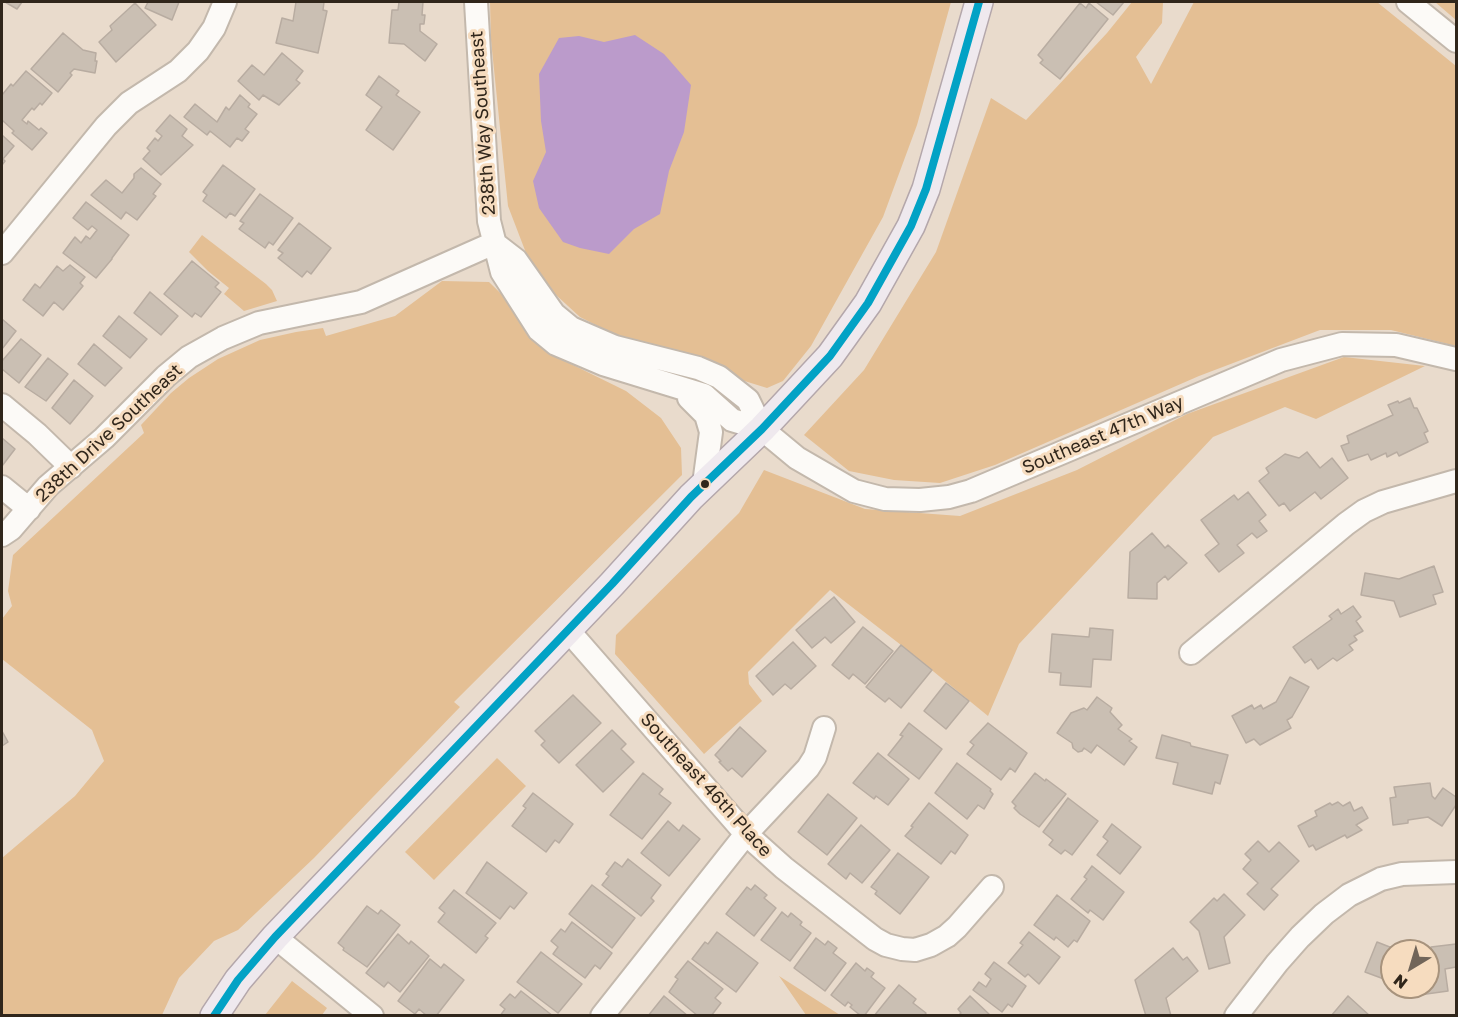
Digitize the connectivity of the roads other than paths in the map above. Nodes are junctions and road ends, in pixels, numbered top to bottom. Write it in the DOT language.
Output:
graph roads {
  1 [pos="225,2"];
  2 [pos="476,2"];
  3 [pos="979,2"];
  4 [pos="1408,2"];
  5 [pos="1456,41"];
  6 [pos="494,243"];
  7 [pos="2,253"];
  8 [pos="1456,359"];
  9 [pos="662,381"];
  10 [pos="2,405"];
  11 [pos="762,429"];
  12 [pos="71,467"];
  13 [pos="1456,481"];
  14 [pos="704,484"];
  15 [pos="2,487"];
  16 [pos="28,509"];
  17 [pos="2,536"];
  18 [pos="567,628"];
  19 [pos="1191,653"];
  20 [pos="824,728"];
  21 [pos="746,834"];
  22 [pos="1456,872"];
  23 [pos="992,887"];
  24 [pos="274,937"];
  25 [pos="214,1016"];
  26 [pos="372,1016"];
  27 [pos="602,1016"];
  28 [pos="1236,1016"];
  1 -- 7 [label="street"];
  2 -- 6 [label="street, 238th Way Southeast"];
  3 -- 11 [label="main road"];
  4 -- 5 [label="street"];
  6 -- 9 [label="street, 238th Way Southeast"];
  6 -- 11 [label="street"];
  6 -- 12 [label="street, 238th Drive Southeast"];
  8 -- 11 [label="street, Southeast 47th Way"];
  9 -- 11 [label="street, 238th Way Southeast"];
  9 -- 14 [label="street, 238th Way Southeast"];
  10 -- 12 [label="street"];
  11 -- 14 [label="main road"];
  12 -- 16 [label="street, 238th Drive Southeast"];
  13 -- 19 [label="street"];
  14 -- 18 [label="main road"];
  15 -- 16 [label="street"];
  16 -- 17 [label="street, 238th Drive Southeast"];
  18 -- 21 [label="street, Southeast 46th Place"];
  18 -- 24 [label="main road"];
  20 -- 21 [label="street"];
  21 -- 23 [label="street, Southeast 46th Place"];
  21 -- 27 [label="street"];
  22 -- 28 [label="street"];
  24 -- 25 [label="main road"];
  24 -- 26 [label="street"];
}
